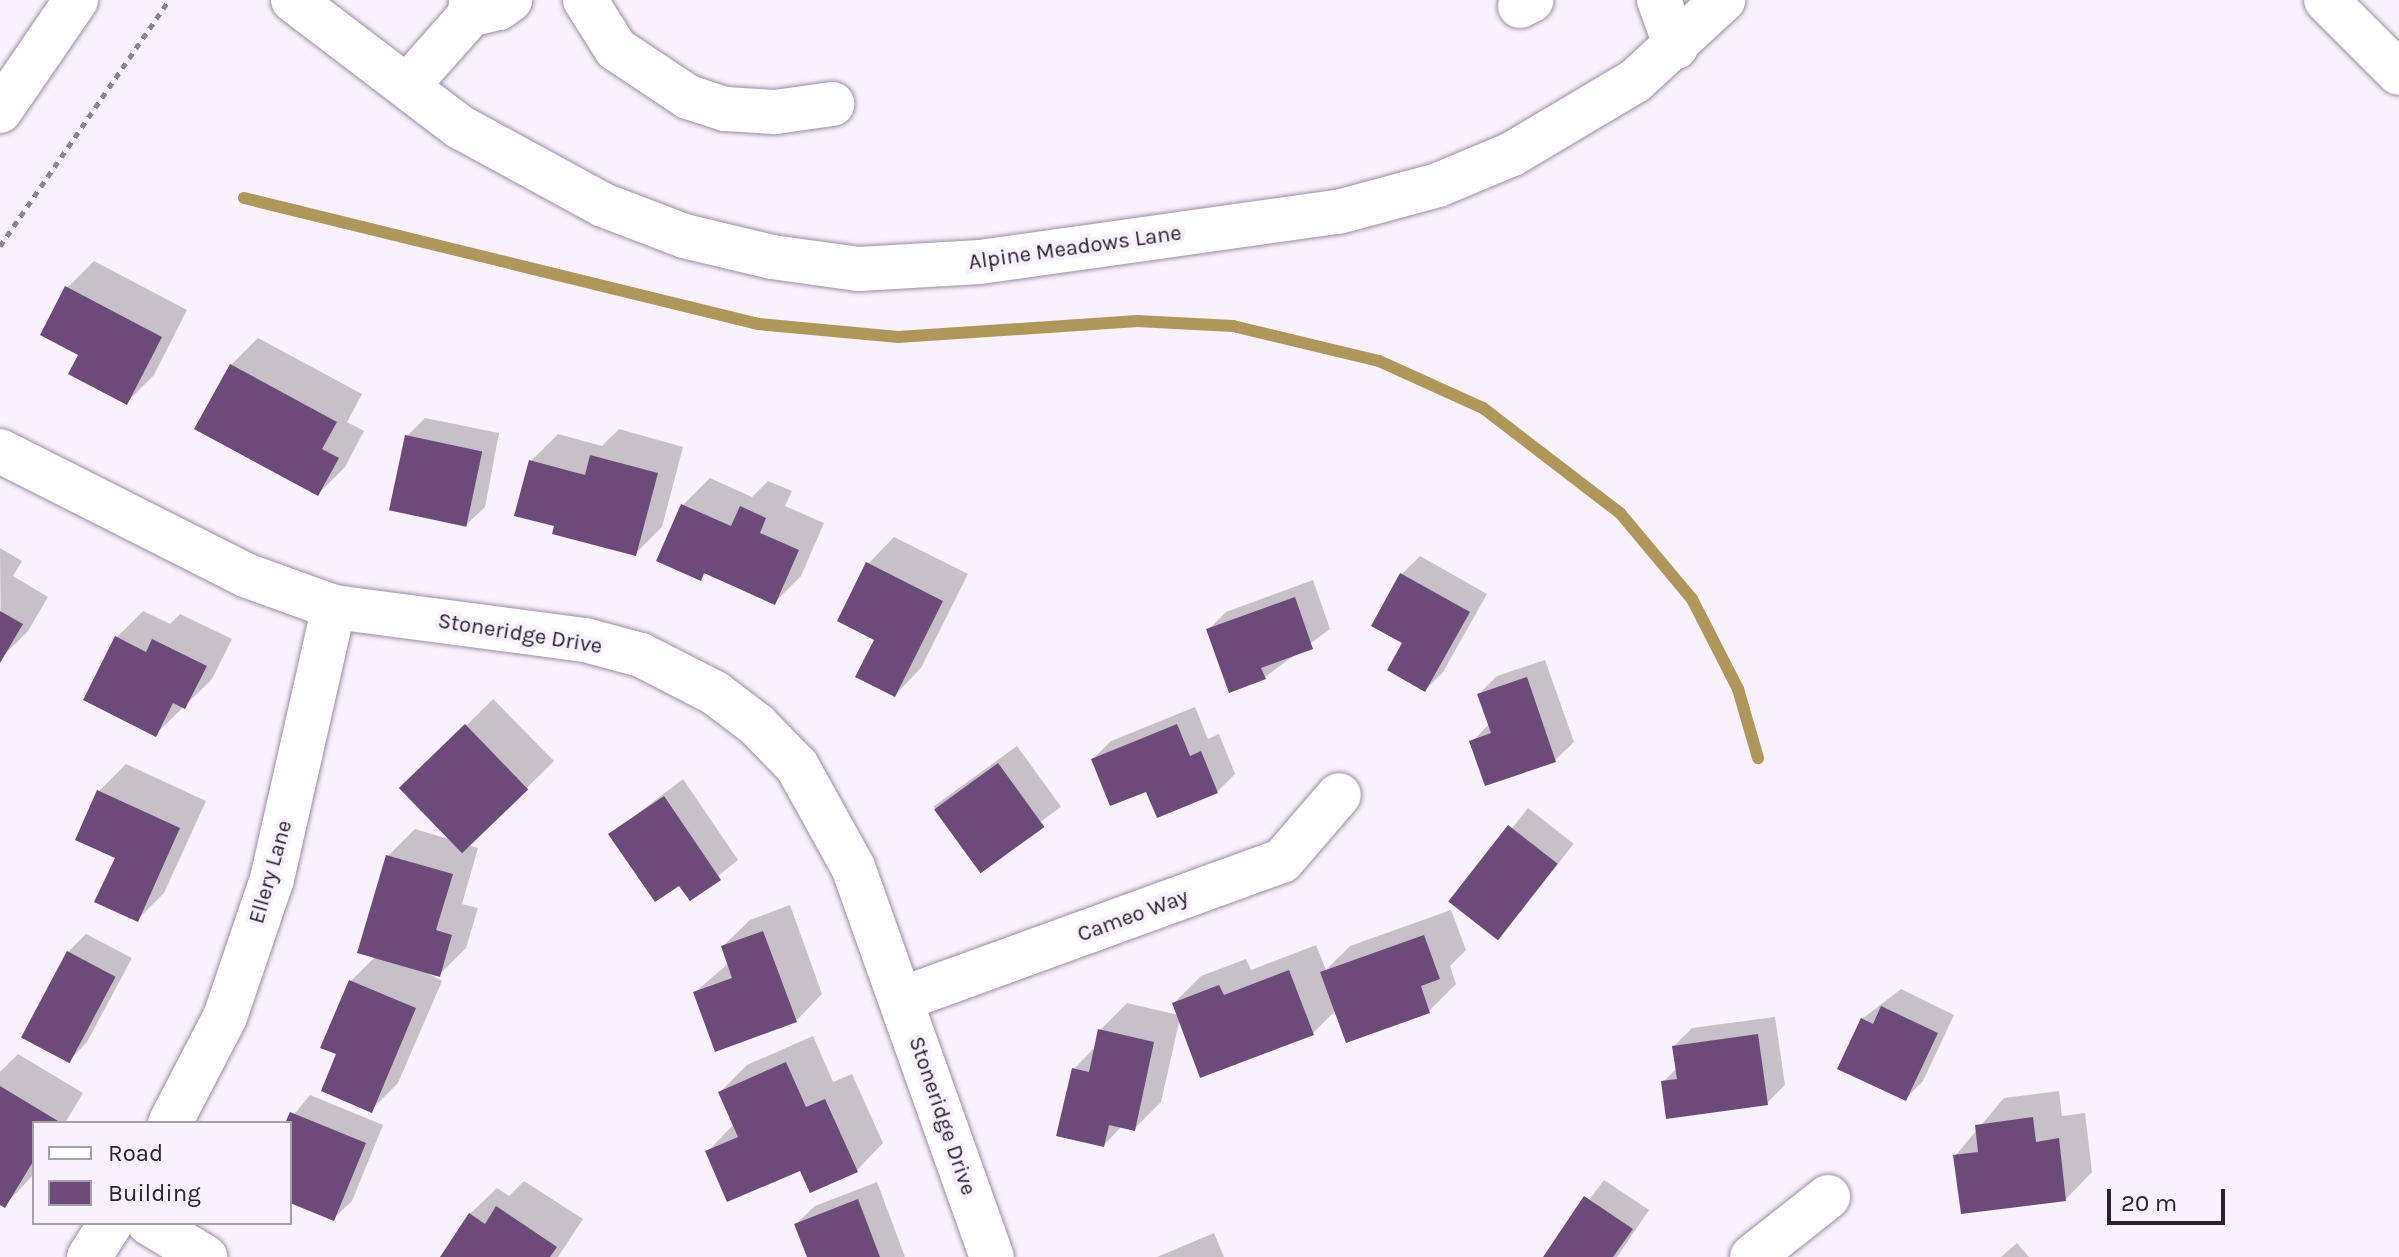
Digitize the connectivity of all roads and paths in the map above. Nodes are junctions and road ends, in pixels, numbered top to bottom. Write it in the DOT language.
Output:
graph roads {
  1 [pos="76,0"];
  2 [pos="169,0"];
  3 [pos="293,0"];
  4 [pos="510,0"];
  5 [pos="585,0"];
  6 [pos="1659,0"];
  7 [pos="1723,0"];
  8 [pos="2326,0"];
  9 [pos="470,8"];
  10 [pos="1676,47"];
  11 [pos="2399,73"];
  12 [pos="409,84"];
  13 [pos="832,104"];
  14 [pos="0,111"];
  15 [pos="0,246"];
  16 [pos="0,451"];
  17 [pos="334,607"];
  18 [pos="1339,795"];
  19 [pos="902,999"];
  20 [pos="171,1121"];
  21 [pos="1828,1197"];
  22 [pos="110,1225"];
  23 [pos="152,1225"];
  24 [pos="89,1257"];
  25 [pos="205,1257"];
  26 [pos="992,1257"];
  27 [pos="1752,1257"];
  1 -- 14 [label="street"];
  2 -- 15 [label="path"];
  3 -- 12 [label="street, Alpine Meadows Lane"];
  4 -- 9 [label="street"];
  5 -- 13 [label="street"];
  6 -- 10 [label="street"];
  7 -- 10 [label="street, Alpine Meadows Lane"];
  8 -- 11 [label="street"];
  9 -- 12 [label="street"];
  10 -- 12 [label="street, Alpine Meadows Lane"];
  16 -- 17 [label="street, Stoneridge Drive"];
  17 -- 19 [label="street, Stoneridge Drive"];
  17 -- 20 [label="street, Ellery Lane"];
  18 -- 19 [label="street, Cameo Way"];
  19 -- 26 [label="street, Stoneridge Drive"];
  21 -- 27 [label="street"];
  22 -- 24 [label="street"];
  23 -- 25 [label="street"];
}
